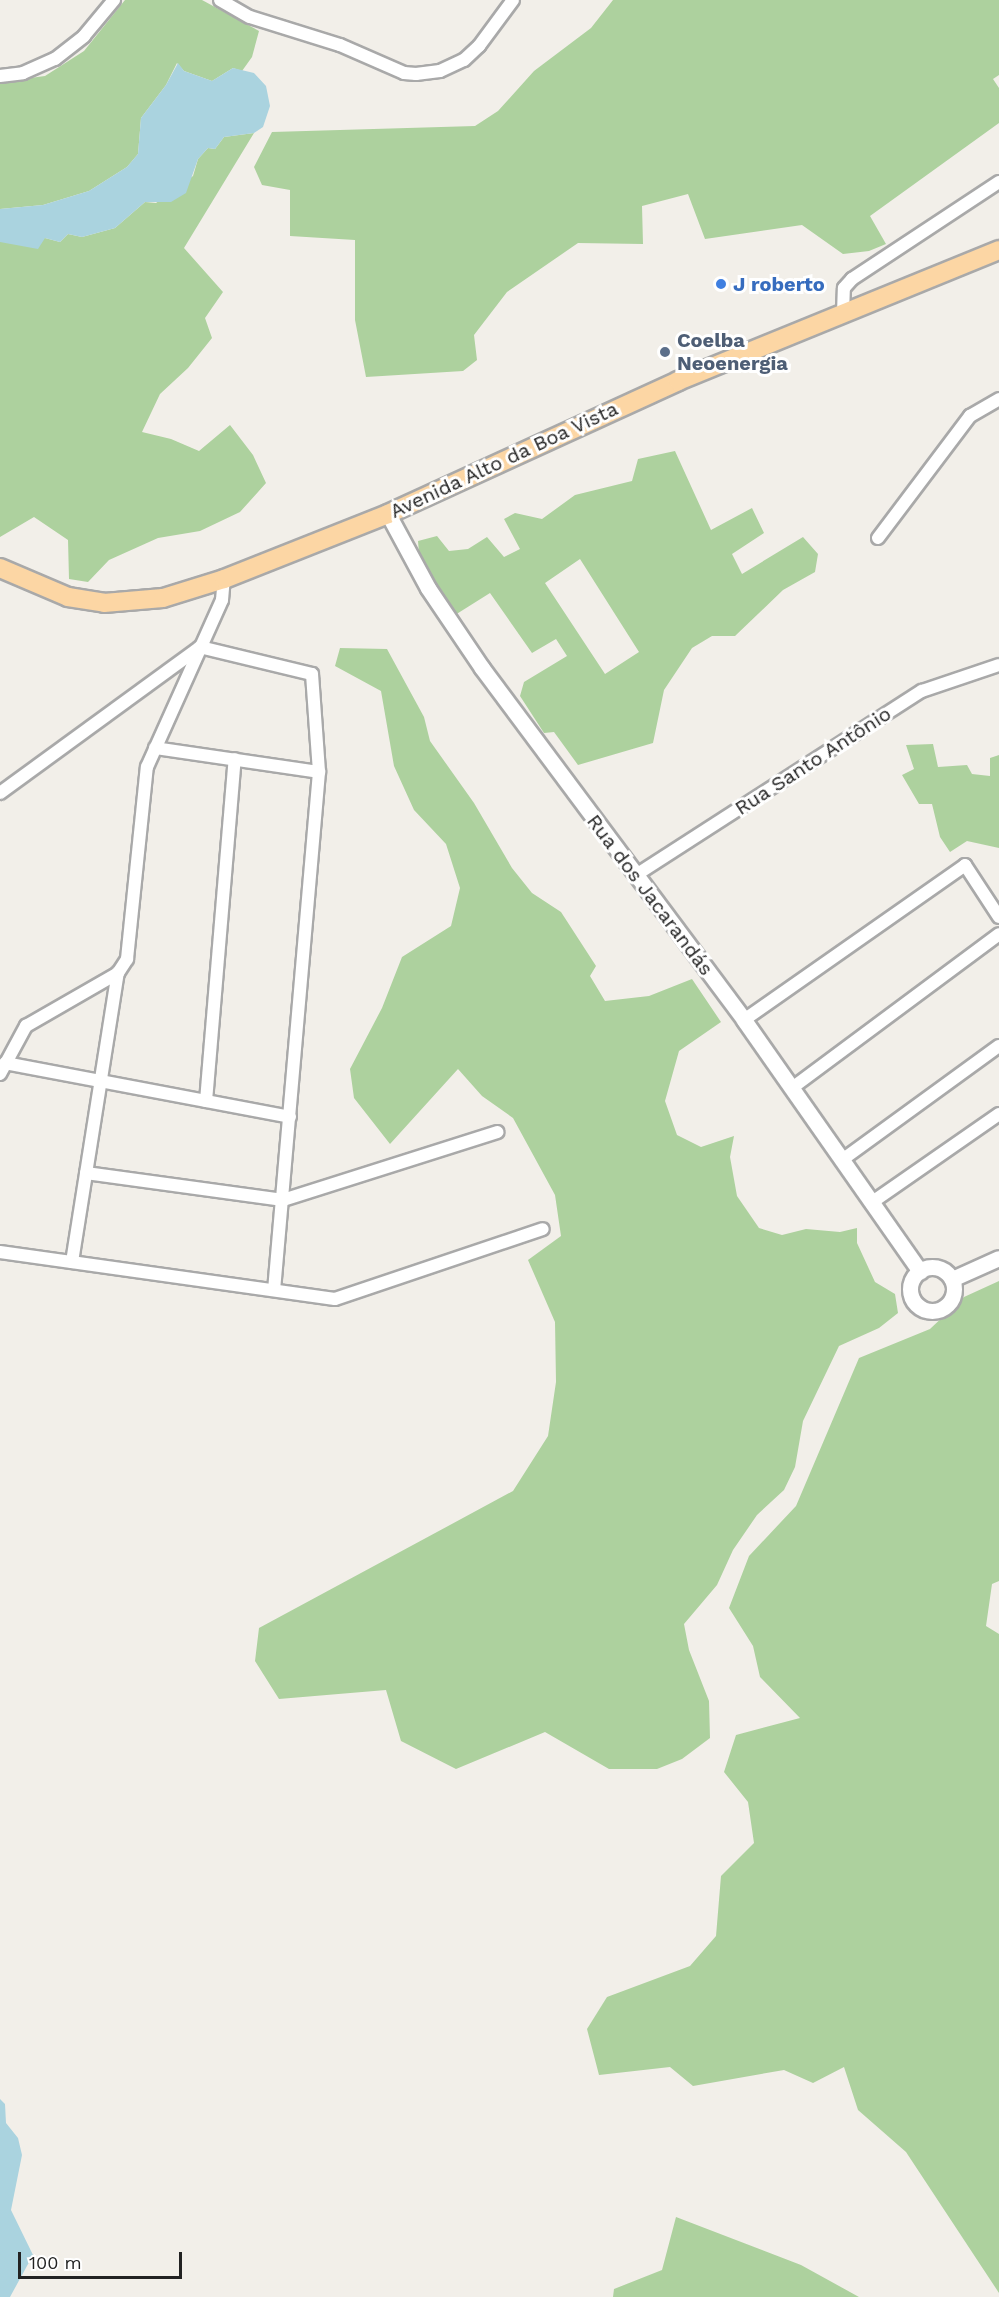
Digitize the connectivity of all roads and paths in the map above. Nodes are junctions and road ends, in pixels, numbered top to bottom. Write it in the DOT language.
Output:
graph roads {
  1 [pos="114,0"];
  2 [pos="220,0"];
  3 [pos="513,0"];
  4 [pos="0,76"];
  5 [pos="999,182"];
  6 [pos="999,250"];
  7 [pos="843,313"];
  8 [pos="999,399"];
  9 [pos="388,514"];
  10 [pos="878,538"];
  11 [pos="0,568"];
  12 [pos="224,579"];
  13 [pos="200,647"];
  14 [pos="999,665"];
  15 [pos="155,748"];
  16 [pos="235,759"];
  17 [pos="319,772"];
  18 [pos="0,794"];
  19 [pos="636,875"];
  20 [pos="999,917"];
  21 [pos="999,934"];
  22 [pos="118,973"];
  23 [pos="744,1020"];
  24 [pos="999,1046"];
  25 [pos="3,1068"];
  26 [pos="101,1081"];
  27 [pos="792,1088"];
  28 [pos="206,1101"];
  29 [pos="999,1114"];
  30 [pos="290,1118"];
  31 [pos="497,1132"];
  32 [pos="842,1160"];
  33 [pos="86,1173"];
  34 [pos="283,1200"];
  35 [pos="871,1203"];
  36 [pos="543,1229"];
  37 [pos="0,1252"];
  38 [pos="999,1258"];
  39 [pos="72,1262"];
  40 [pos="920,1271"];
  41 [pos="952,1279"];
  42 [pos="274,1290"];
  1 -- 4 [label="street"];
  2 -- 3 [label="street"];
  5 -- 7 [label="street"];
  6 -- 7 [label="main road, Avenida Alto da Boa Vista"];
  7 -- 9 [label="main road, Avenida Alto da Boa Vista"];
  8 -- 10 [label="street"];
  9 -- 12 [label="main road, Avenida Alto da Boa Vista"];
  9 -- 19 [label="street, Rua dos Jacarandás"];
  11 -- 12 [label="main road, Avenida Alto da Boa Vista"];
  12 -- 13 [label="street"];
  13 -- 15 [label="street"];
  13 -- 17 [label="street"];
  13 -- 18 [label="street"];
  14 -- 19 [label="street, Rua Santo Antônio"];
  15 -- 16 [label="street"];
  15 -- 22 [label="street"];
  16 -- 17 [label="street"];
  16 -- 28 [label="street"];
  17 -- 30 [label="street"];
  19 -- 23 [label="street, Rua dos Jacarandás"];
  20 -- 23 [label="street"];
  21 -- 27 [label="street"];
  22 -- 25 [label="street"];
  22 -- 26 [label="street"];
  23 -- 27 [label="street, Rua dos Jacarandás"];
  24 -- 32 [label="street"];
  25 -- 26 [label="street"];
  26 -- 28 [label="street"];
  26 -- 33 [label="street"];
  27 -- 32 [label="street, Rua dos Jacarandás"];
  28 -- 30 [label="street"];
  29 -- 35 [label="street"];
  30 -- 34 [label="street"];
  31 -- 34 [label="street"];
  32 -- 35 [label="street, Rua dos Jacarandás"];
  33 -- 34 [label="street"];
  33 -- 39 [label="street"];
  34 -- 42 [label="street"];
  35 -- 40 [label="street, Rua dos Jacarandás"];
  36 -- 42 [label="street"];
  37 -- 39 [label="street"];
  38 -- 41 [label="street"];
  39 -- 42 [label="street"];
  40 -- 41 [label="street"];
  40 -- 41 [label="street"];
}
